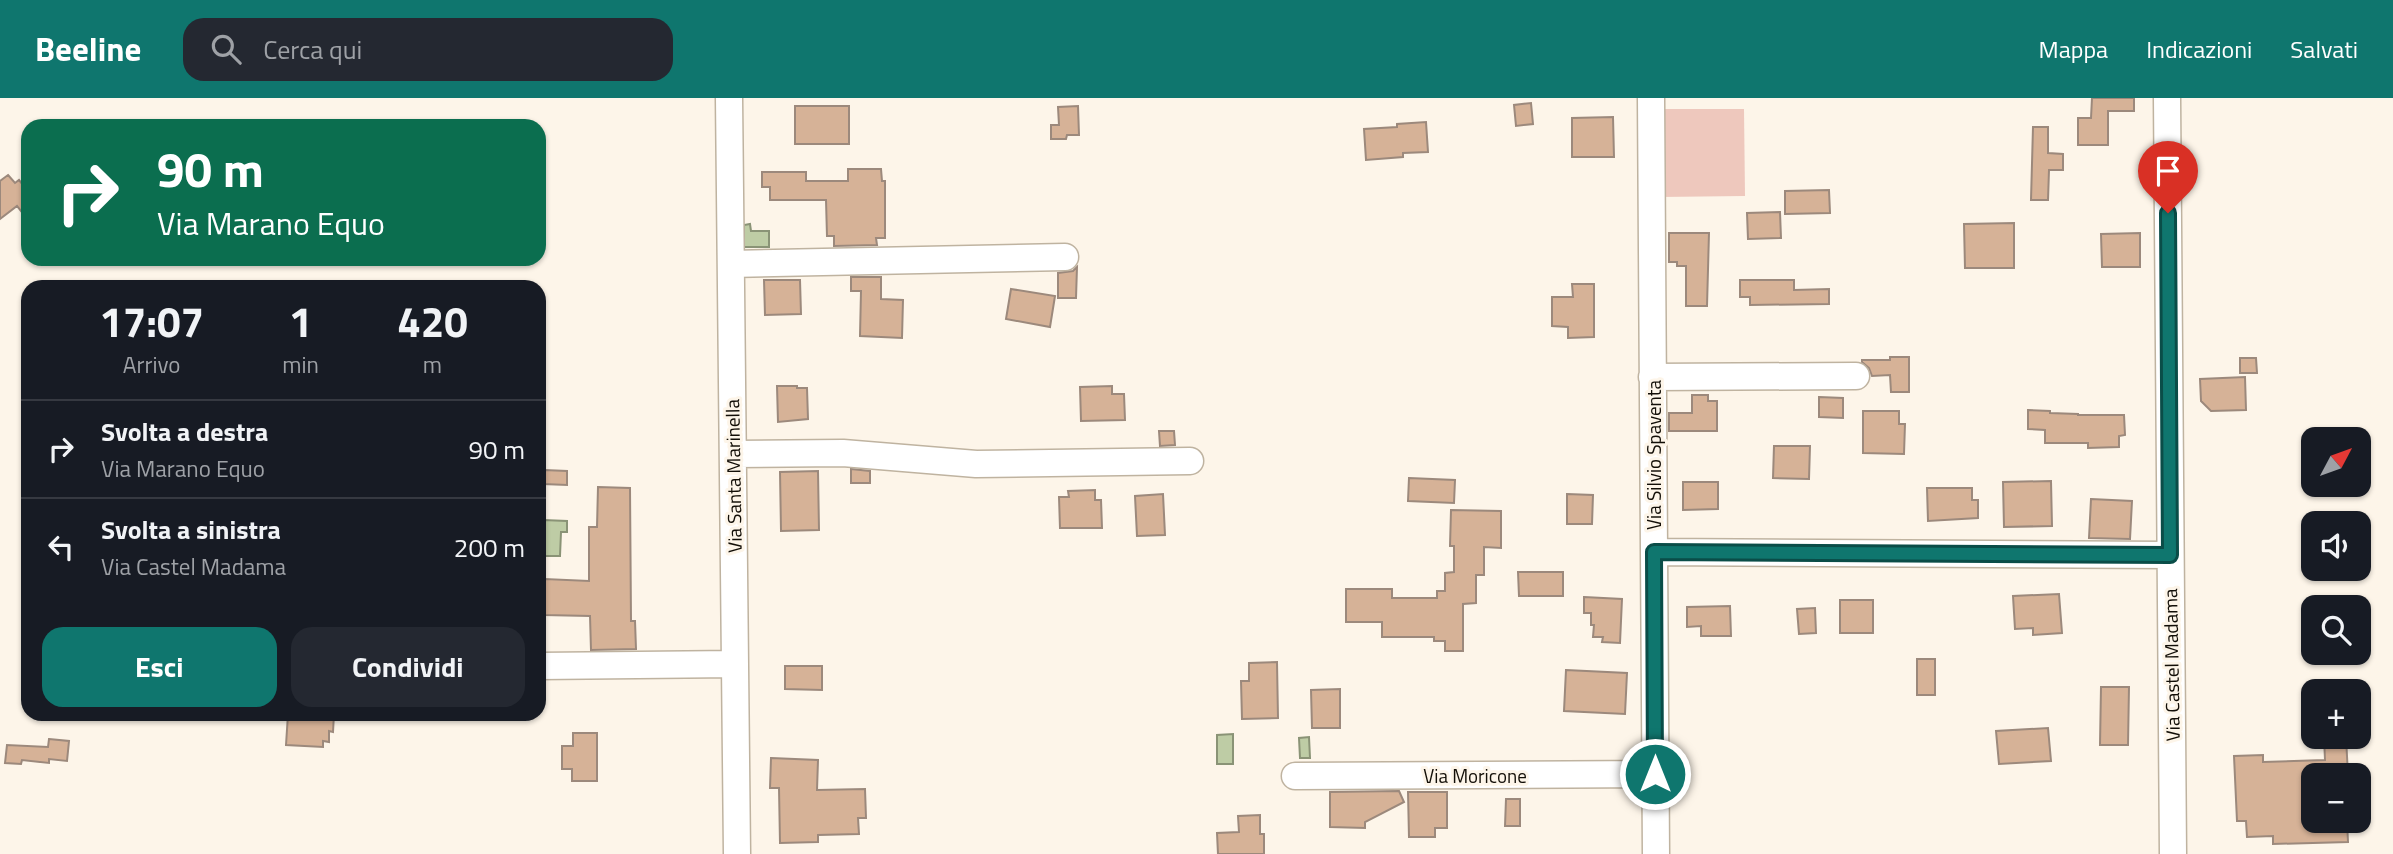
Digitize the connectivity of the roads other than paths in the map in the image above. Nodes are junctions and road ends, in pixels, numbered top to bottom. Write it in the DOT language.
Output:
graph roads {
  1 [pos="729,98"];
  2 [pos="1651,98"];
  3 [pos="2167,98"];
  4 [pos="1065,257"];
  5 [pos="731,264"];
  6 [pos="1856,376"];
  7 [pos="1653,377"];
  8 [pos="733,454"];
  9 [pos="1190,461"];
  10 [pos="1654,552"];
  11 [pos="2170,555"];
  12 [pos="735,664"];
  13 [pos="546,666"];
  14 [pos="1655,774"];
  15 [pos="1295,776"];
  16 [pos="737,854"];
  17 [pos="1656,854"];
  18 [pos="2173,854"];
  1 -- 5 [label="street, Via Santa Marinella"];
  2 -- 7 [label="street, Via Silvio Spaventa"];
  3 -- 11 [label="street, Via Castel Madama"];
  4 -- 5 [label="street"];
  5 -- 8 [label="street, Via Santa Marinella"];
  6 -- 7 [label="street"];
  7 -- 10 [label="street, Via Silvio Spaventa"];
  8 -- 9 [label="street"];
  8 -- 12 [label="street, Via Santa Marinella"];
  10 -- 11 [label="street"];
  10 -- 14 [label="street, Via Silvio Spaventa"];
  11 -- 18 [label="street, Via Castel Madama"];
  12 -- 13 [label="street"];
  12 -- 16 [label="street, Via Santa Marinella"];
  14 -- 15 [label="street, Via Moricone"];
  14 -- 17 [label="street, Via Silvio Spaventa"];
}
